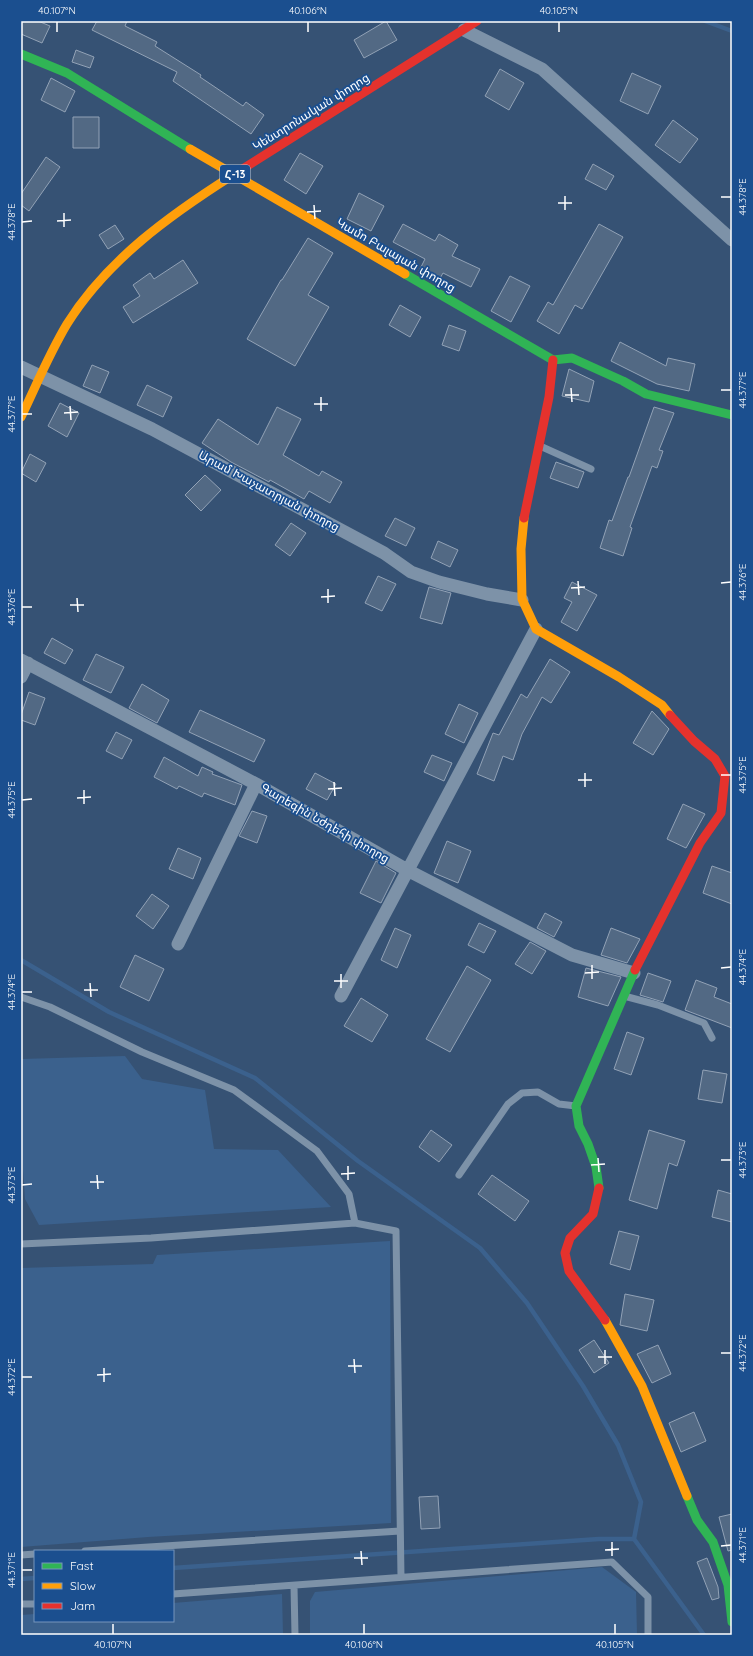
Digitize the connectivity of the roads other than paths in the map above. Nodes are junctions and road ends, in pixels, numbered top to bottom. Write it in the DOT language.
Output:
graph roads {
  1 [pos="476,21"];
  2 [pos="464,30"];
  3 [pos="21,54"];
  4 [pos="232,175"];
  5 [pos="732,240"];
  6 [pos="553,360"];
  7 [pos="21,367"];
  8 [pos="40,376"];
  9 [pos="732,415"];
  10 [pos="21,417"];
  11 [pos="539,446"];
  12 [pos="591,469"];
  13 [pos="522,600"];
  14 [pos="536,629"];
  15 [pos="25,661"];
  16 [pos="21,677"];
  17 [pos="256,784"];
  18 [pos="409,871"];
  19 [pos="178,944"];
  20 [pos="634,973"];
  21 [pos="341,996"];
  22 [pos="624,996"];
  23 [pos="21,997"];
  24 [pos="712,1038"];
  25 [pos="576,1106"];
  26 [pos="459,1175"];
  27 [pos="355,1224"];
  28 [pos="21,1244"];
  29 [pos="400,1531"];
  30 [pos="101,1550"];
  31 [pos="34,1554"];
  32 [pos="21,1555"];
  33 [pos="401,1577"];
  34 [pos="294,1586"];
  35 [pos="174,1594"];
  36 [pos="21,1604"];
  37 [pos="34,1604"];
  38 [pos="732,1622"];
  39 [pos="295,1635"];
  40 [pos="648,1635"];
  1 -- 2 [label="street, Կենտրոնական փողոց / Հ-13"];
  2 -- 4 [label="street, Կենտրոնական փողոց / Հ-13"];
  2 -- 5 [label="street"];
  3 -- 4 [label="street, Կամո Բալայան փողոց"];
  4 -- 6 [label="street, Կամո Բալայան փողոց"];
  4 -- 8 [label="street, Կենտրոնական փողոց / Հ-13"];
  6 -- 9 [label="street"];
  6 -- 11 [label="street"];
  7 -- 8 [label="street, Արամ Խաչատրյան փողոց"];
  8 -- 10 [label="street, Կենտրոնական փողոց / Հ-13"];
  8 -- 13 [label="street, Արամ Խաչատրյան փողոց"];
  11 -- 12 [label="lane"];
  11 -- 13 [label="street"];
  13 -- 14 [label="street"];
  14 -- 18 [label="street"];
  14 -- 20 [label="street"];
  15 -- 16 [label="street"];
  15 -- 17 [label="street, Գարեգին Նժդեհի փողոց"];
  17 -- 18 [label="street, Գարեգին Նժդեհի փողոց"];
  17 -- 19 [label="street"];
  18 -- 20 [label="street, Գարեգին Նժդեհի փողոց"];
  18 -- 21 [label="street"];
  20 -- 22 [label="street"];
  22 -- 24 [label="lane"];
  22 -- 25 [label="street"];
  23 -- 27 [label="lane"];
  25 -- 26 [label="lane"];
  25 -- 38 [label="street"];
  27 -- 28 [label="lane"];
  27 -- 29 [label="lane"];
  29 -- 30 [label="lane"];
  29 -- 33 [label="lane"];
  31 -- 32 [label="lane"];
  33 -- 34 [label="lane"];
  33 -- 40 [label="lane"];
  34 -- 35 [label="lane"];
  34 -- 39 [label="lane"];
  36 -- 37 [label="lane"];
}
